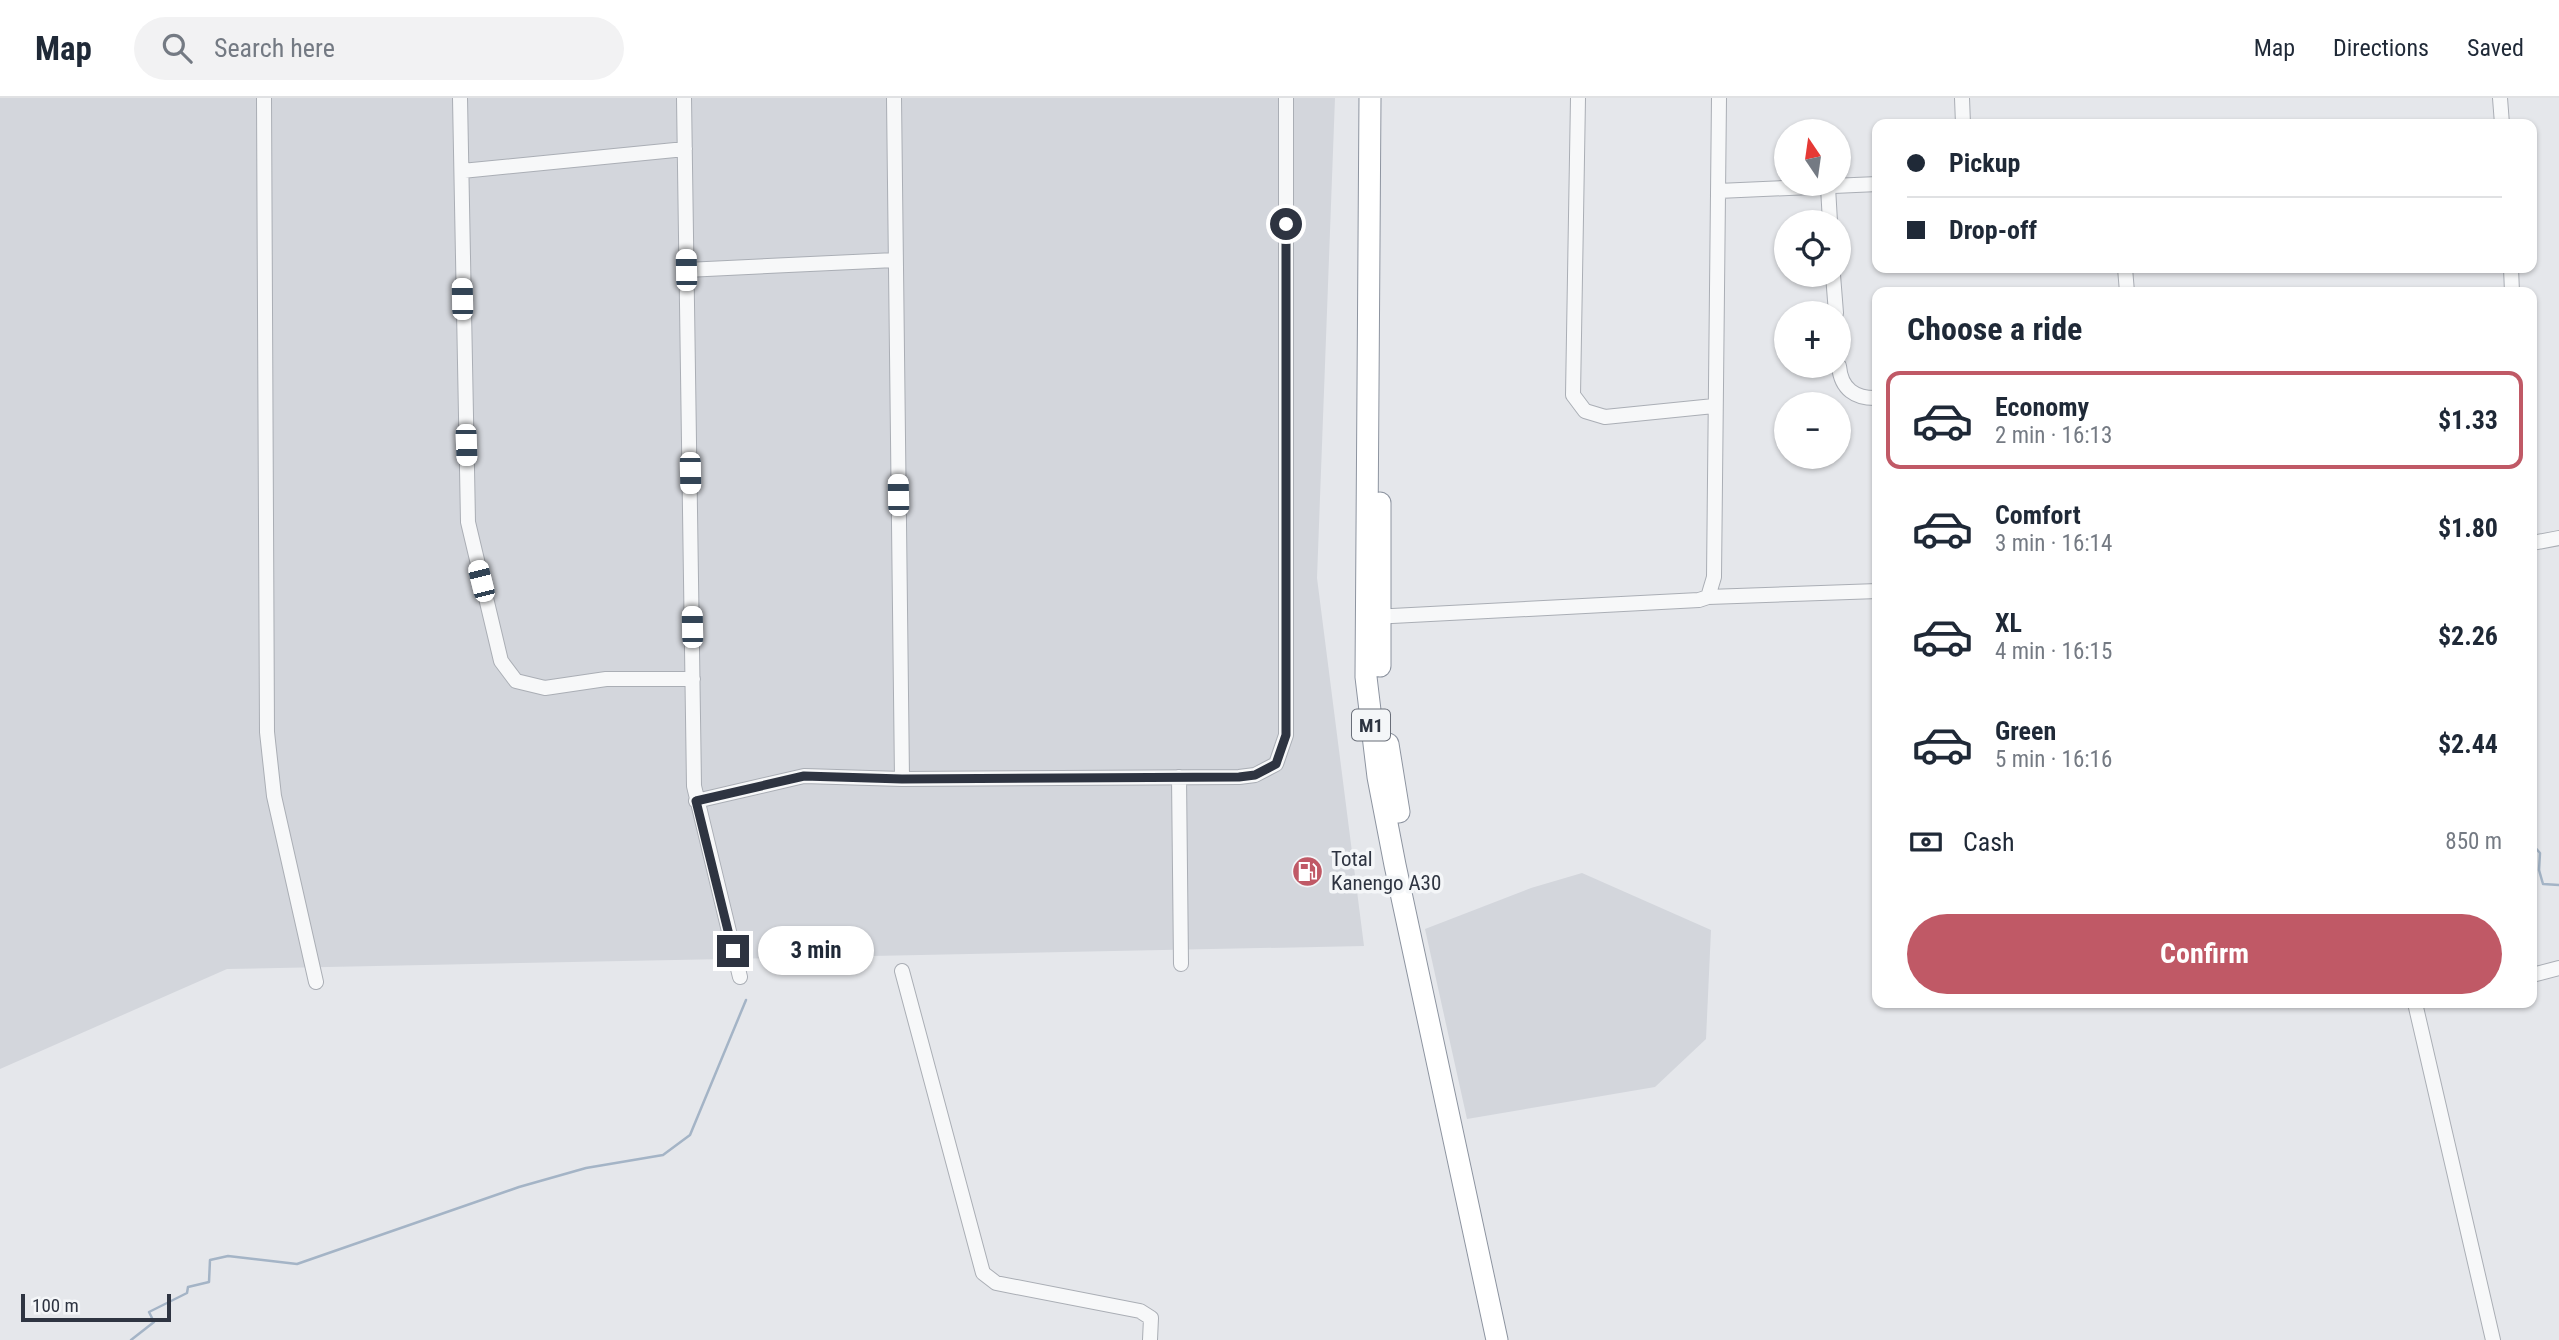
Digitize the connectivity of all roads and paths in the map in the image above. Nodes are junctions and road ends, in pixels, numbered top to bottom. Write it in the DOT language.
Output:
graph roads {
  1 [pos="264,98"];
  2 [pos="460,98"];
  3 [pos="684,98"];
  4 [pos="894,98"];
  5 [pos="1286,98"];
  6 [pos="1370,98"];
  7 [pos="1384,98"];
  8 [pos="1578,98"];
  9 [pos="1719,98"];
  10 [pos="1962,98"];
  11 [pos="2500,98"];
  12 [pos="1963,119"];
  13 [pos="2502,119"];
  14 [pos="685,149"];
  15 [pos="462,171"];
  16 [pos="1872,184"];
  17 [pos="1852,186"];
  18 [pos="1774,189"];
  19 [pos="1718,191"];
  20 [pos="895,260"];
  21 [pos="686,270"];
  22 [pos="1842,378"];
  23 [pos="1872,398"];
  24 [pos="1714,406"];
  25 [pos="2559,538"];
  26 [pos="2537,542"];
  27 [pos="1872,591"];
  28 [pos="1708,597"];
  29 [pos="1372,617"];
  30 [pos="693,679"];
  31 [pos="1179,777"];
  32 [pos="902,779"];
  33 [pos="696,801"];
  34 [pos="1181,964"];
  35 [pos="2559,968"];
  36 [pos="902,971"];
  37 [pos="2537,974"];
  38 [pos="740,976"];
  39 [pos="316,982"];
  40 [pos="2415,1008"];
  41 [pos="1150,1340"];
  42 [pos="1497,1340"];
  43 [pos="1510,1340"];
  44 [pos="2493,1340"];
  1 -- 39 [label="street"];
  2 -- 15 [label="street"];
  3 -- 14 [label="street"];
  4 -- 20 [label="street"];
  5 -- 31 [label="street"];
  6 -- 29 [label="highway, M1"];
  7 -- 29 [label="highway, M1"];
  8 -- 24 [label="street"];
  9 -- 19 [label="street"];
  10 -- 12 [label="street"];
  11 -- 13 [label="street"];
  14 -- 15 [label="street"];
  14 -- 21 [label="street"];
  15 -- 30 [label="street"];
  16 -- 17 [label="street"];
  18 -- 19 [label="street"];
  19 -- 24 [label="street"];
  20 -- 21 [label="street"];
  20 -- 32 [label="street"];
  21 -- 30 [label="street"];
  22 -- 23 [label="street"];
  24 -- 28 [label="street"];
  25 -- 26 [label="street"];
  27 -- 28 [label="street"];
  28 -- 29 [label="street"];
  29 -- 42 [label="highway, M1"];
  29 -- 43 [label="highway, M1"];
  30 -- 33 [label="street"];
  31 -- 32 [label="street"];
  31 -- 34 [label="street"];
  32 -- 33 [label="street"];
  33 -- 38 [label="street"];
  35 -- 37 [label="street"];
  36 -- 41 [label="street"];
  40 -- 44 [label="street"];
}
